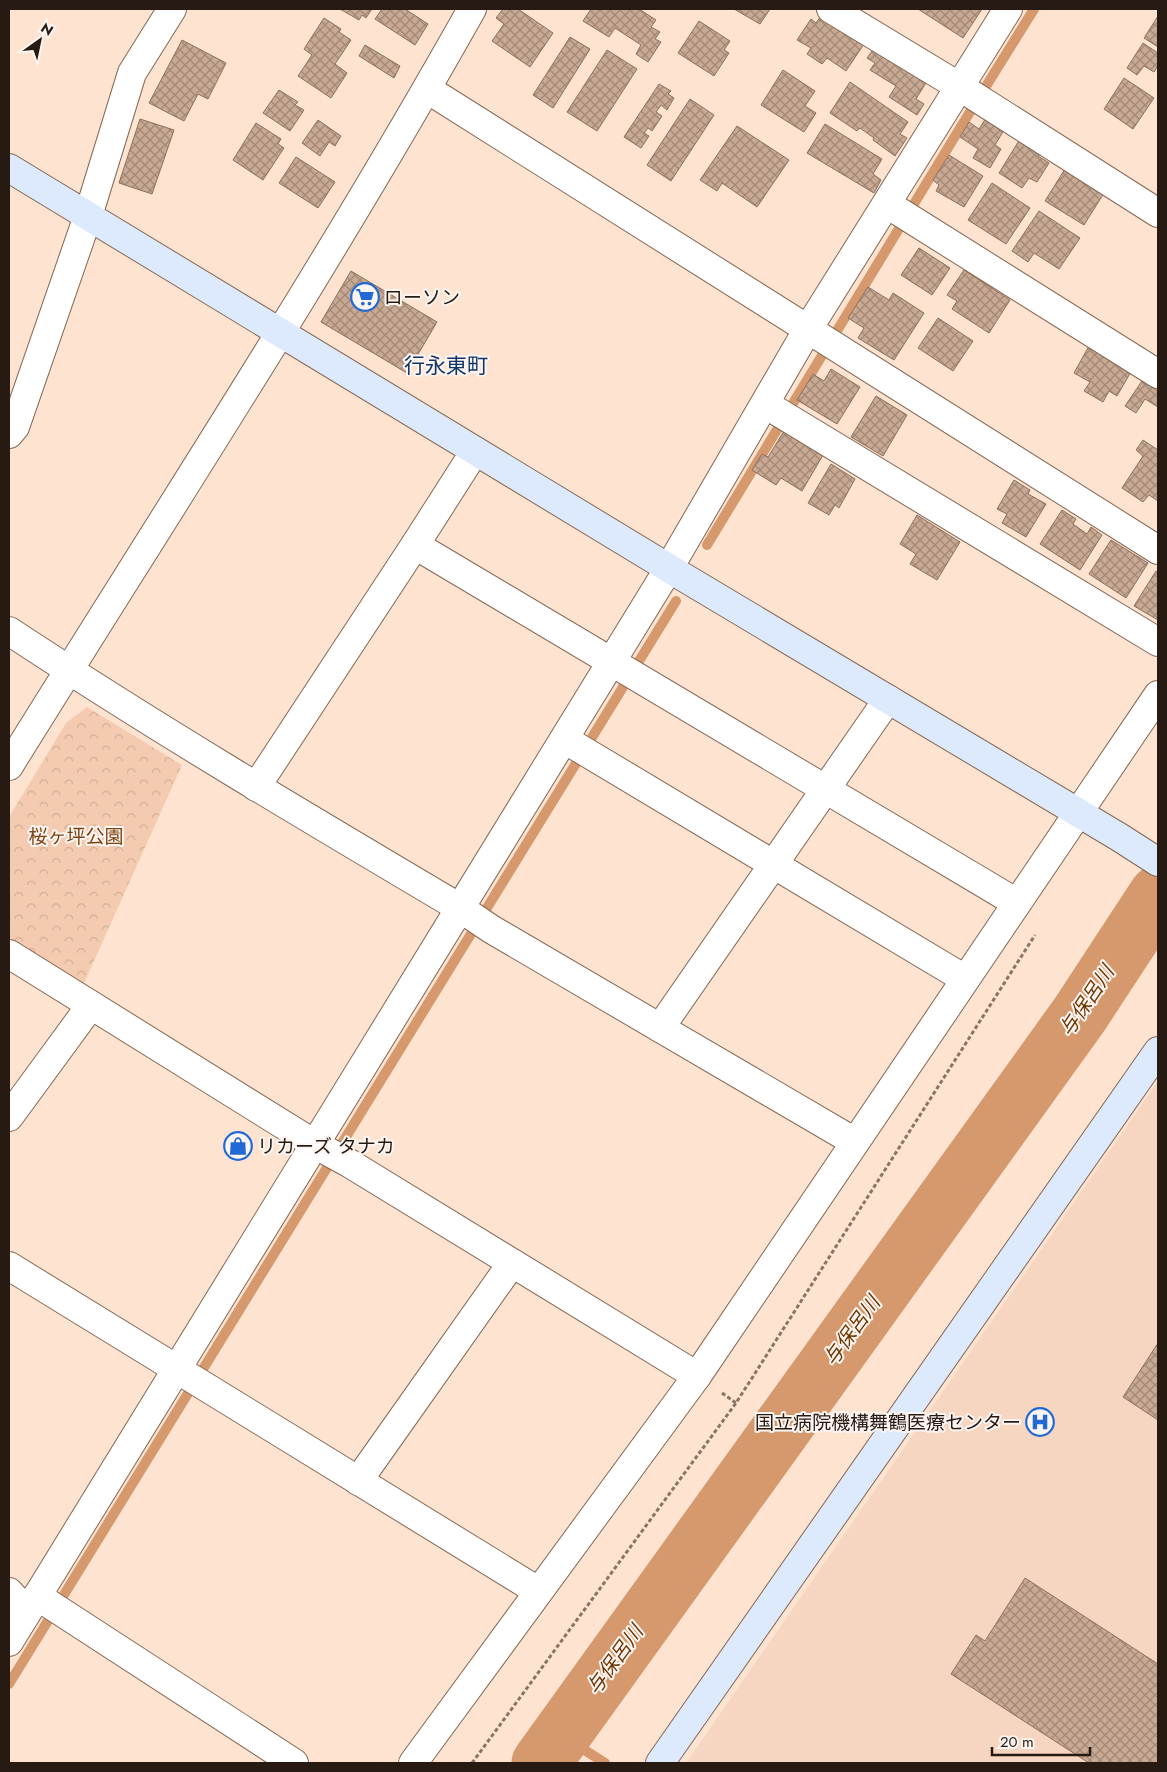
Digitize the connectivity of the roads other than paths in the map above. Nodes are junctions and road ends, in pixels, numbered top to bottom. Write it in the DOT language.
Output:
graph roads {
  1 [pos="172,9"];
  2 [pos="472,9"];
  3 [pos="831,9"];
  4 [pos="1008,9"];
  5 [pos="960,87"];
  6 [pos="427,89"];
  7 [pos="9,168"];
  8 [pos="888,204"];
  9 [pos="1158,213"];
  10 [pos="88,216"];
  11 [pos="808,330"];
  12 [pos="281,333"];
  13 [pos="1158,374"];
  14 [pos="765,404"];
  15 [pos="9,434"];
  16 [pos="475,450"];
  17 [pos="415,545"];
  18 [pos="1158,550"];
  19 [pos="669,568"];
  20 [pos="9,632"];
  21 [pos="1158,642"];
  22 [pos="612,661"];
  23 [pos="68,670"];
  24 [pos="1158,695"];
  25 [pos="888,699"];
  26 [pos="564,739"];
  27 [pos="9,766"];
  28 [pos="256,786"];
  29 [pos="825,788"];
  30 [pos="1078,813"];
  31 [pos="1158,862"];
  32 [pos="773,864"];
  33 [pos="1017,903"];
  34 [pos="462,910"];
  35 [pos="9,954"];
  36 [pos="965,979"];
  37 [pos="91,1005"];
  38 [pos="660,1028"];
  39 [pos="1158,1051"];
  40 [pos="9,1117"];
  41 [pos="855,1142"];
  42 [pos="316,1144"];
  43 [pos="512,1263"];
  44 [pos="9,1266"];
  45 [pos="176,1369"];
  46 [pos="696,1376"];
  47 [pos="358,1481"];
  48 [pos="538,1591"];
  49 [pos="9,1592"];
  50 [pos="32,1604"];
  51 [pos="9,1642"];
  52 [pos="294,1763"];
  53 [pos="413,1763"];
  54 [pos="660,1763"];
  1 -- 10 [label="street"];
  2 -- 6 [label="street"];
  3 -- 5 [label="street"];
  4 -- 5 [label="street"];
  5 -- 8 [label="street"];
  5 -- 9 [label="street"];
  6 -- 11 [label="street"];
  6 -- 12 [label="street"];
  7 -- 10 [label="street"];
  8 -- 11 [label="street"];
  8 -- 13 [label="street"];
  10 -- 12 [label="street"];
  10 -- 15 [label="street"];
  11 -- 14 [label="street"];
  11 -- 18 [label="street"];
  12 -- 16 [label="street"];
  12 -- 23 [label="street"];
  14 -- 19 [label="street"];
  14 -- 21 [label="street"];
  16 -- 17 [label="street"];
  16 -- 19 [label="street"];
  17 -- 22 [label="street"];
  17 -- 28 [label="street"];
  19 -- 22 [label="street"];
  19 -- 25 [label="street"];
  20 -- 23 [label="street"];
  22 -- 26 [label="street"];
  22 -- 29 [label="street"];
  23 -- 27 [label="street"];
  23 -- 28 [label="street"];
  24 -- 30 [label="street"];
  25 -- 29 [label="street"];
  25 -- 30 [label="street"];
  26 -- 32 [label="street"];
  26 -- 34 [label="street"];
  28 -- 34 [label="street"];
  29 -- 32 [label="street"];
  29 -- 33 [label="street"];
  30 -- 31 [label="street"];
  30 -- 33 [label="street"];
  32 -- 36 [label="street"];
  32 -- 38 [label="street"];
  33 -- 36 [label="street"];
  34 -- 38 [label="street"];
  34 -- 42 [label="street"];
  35 -- 37 [label="street"];
  36 -- 41 [label="street"];
  37 -- 40 [label="street"];
  37 -- 42 [label="street"];
  38 -- 41 [label="street"];
  39 -- 54 [label="street"];
  41 -- 46 [label="street"];
  42 -- 43 [label="street"];
  42 -- 45 [label="street"];
  43 -- 46 [label="street"];
  43 -- 47 [label="street"];
  44 -- 45 [label="street"];
  45 -- 47 [label="street"];
  45 -- 50 [label="street"];
  46 -- 48 [label="street"];
  47 -- 48 [label="street"];
  48 -- 53 [label="street"];
  49 -- 50 [label="street"];
  50 -- 51 [label="street"];
  50 -- 52 [label="street"];
}
